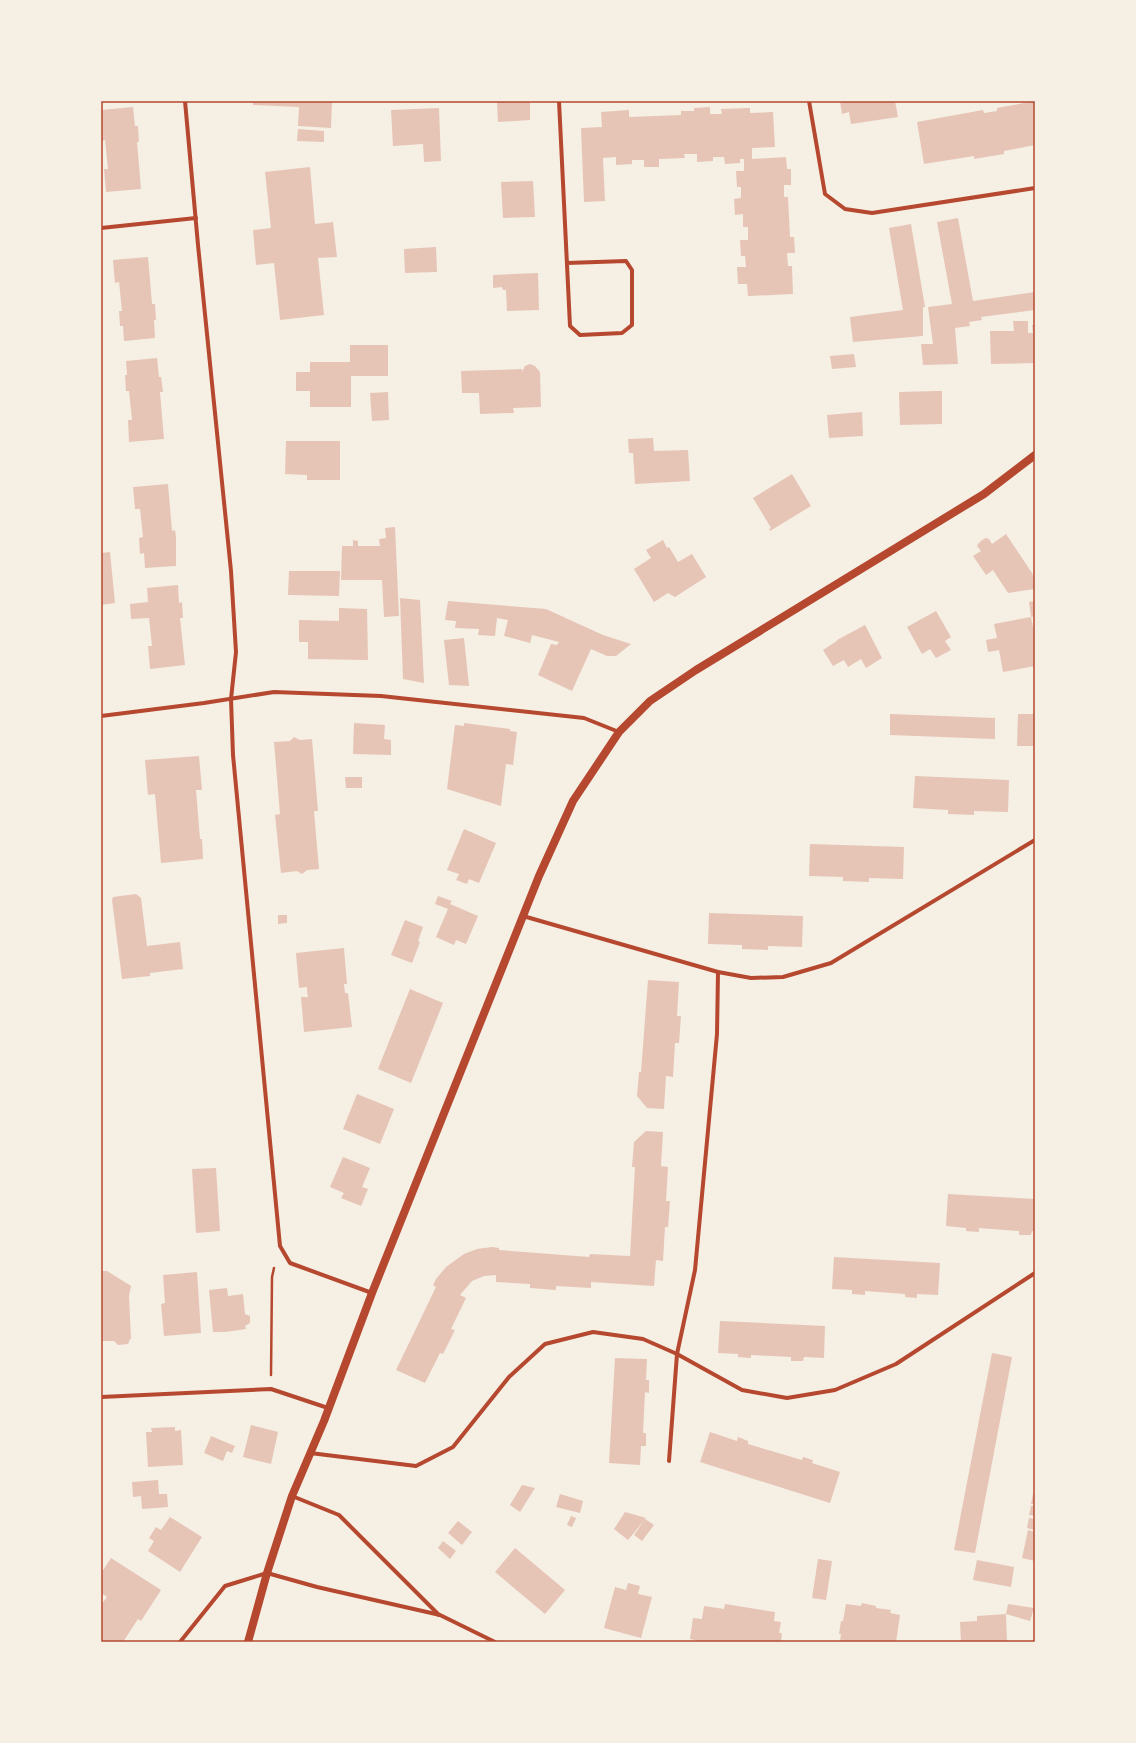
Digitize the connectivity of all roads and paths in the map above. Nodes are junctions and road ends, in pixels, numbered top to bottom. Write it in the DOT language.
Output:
graph roads {
  1 [pos="185,101"];
  2 [pos="559,101"];
  3 [pos="809,101"];
  4 [pos="1035,188"];
  5 [pos="196,218"];
  6 [pos="101,228"];
  7 [pos="567,263"];
  8 [pos="1035,454"];
  9 [pos="231,699"];
  10 [pos="101,716"];
  11 [pos="619,732"];
  12 [pos="1035,840"];
  13 [pos="523,916"];
  14 [pos="718,972"];
  15 [pos="280,1246"];
  16 [pos="1035,1274"];
  17 [pos="372,1293"];
  18 [pos="677,1354"];
  19 [pos="271,1389"];
  20 [pos="101,1397"];
  21 [pos="328,1408"];
  22 [pos="310,1454"];
  23 [pos="669,1461"];
  24 [pos="292,1496"];
  25 [pos="267,1573"];
  26 [pos="440,1615"];
  27 [pos="180,1642"];
  28 [pos="248,1642"];
  29 [pos="495,1642"];
  1 -- 5 [label="street"];
  2 -- 7 [label="street"];
  3 -- 4 [label="street"];
  5 -- 6 [label="street"];
  5 -- 9 [label="street"];
  7 -- 7 [label="street"];
  8 -- 11 [label="main road"];
  9 -- 10 [label="street"];
  9 -- 11 [label="street"];
  9 -- 15 [label="street"];
  11 -- 13 [label="main road"];
  12 -- 14 [label="street"];
  13 -- 14 [label="street"];
  13 -- 17 [label="main road"];
  14 -- 18 [label="street"];
  15 -- 17 [label="street"];
  15 -- 19 [label="path"];
  16 -- 18 [label="street"];
  17 -- 21 [label="main road"];
  18 -- 22 [label="street"];
  18 -- 23 [label="street"];
  19 -- 20 [label="street"];
  19 -- 21 [label="street"];
  21 -- 22 [label="main road"];
  22 -- 24 [label="main road"];
  24 -- 25 [label="main road"];
  24 -- 26 [label="street"];
  25 -- 26 [label="street"];
  25 -- 27 [label="street"];
  25 -- 28 [label="main road"];
  26 -- 29 [label="street"];
}
